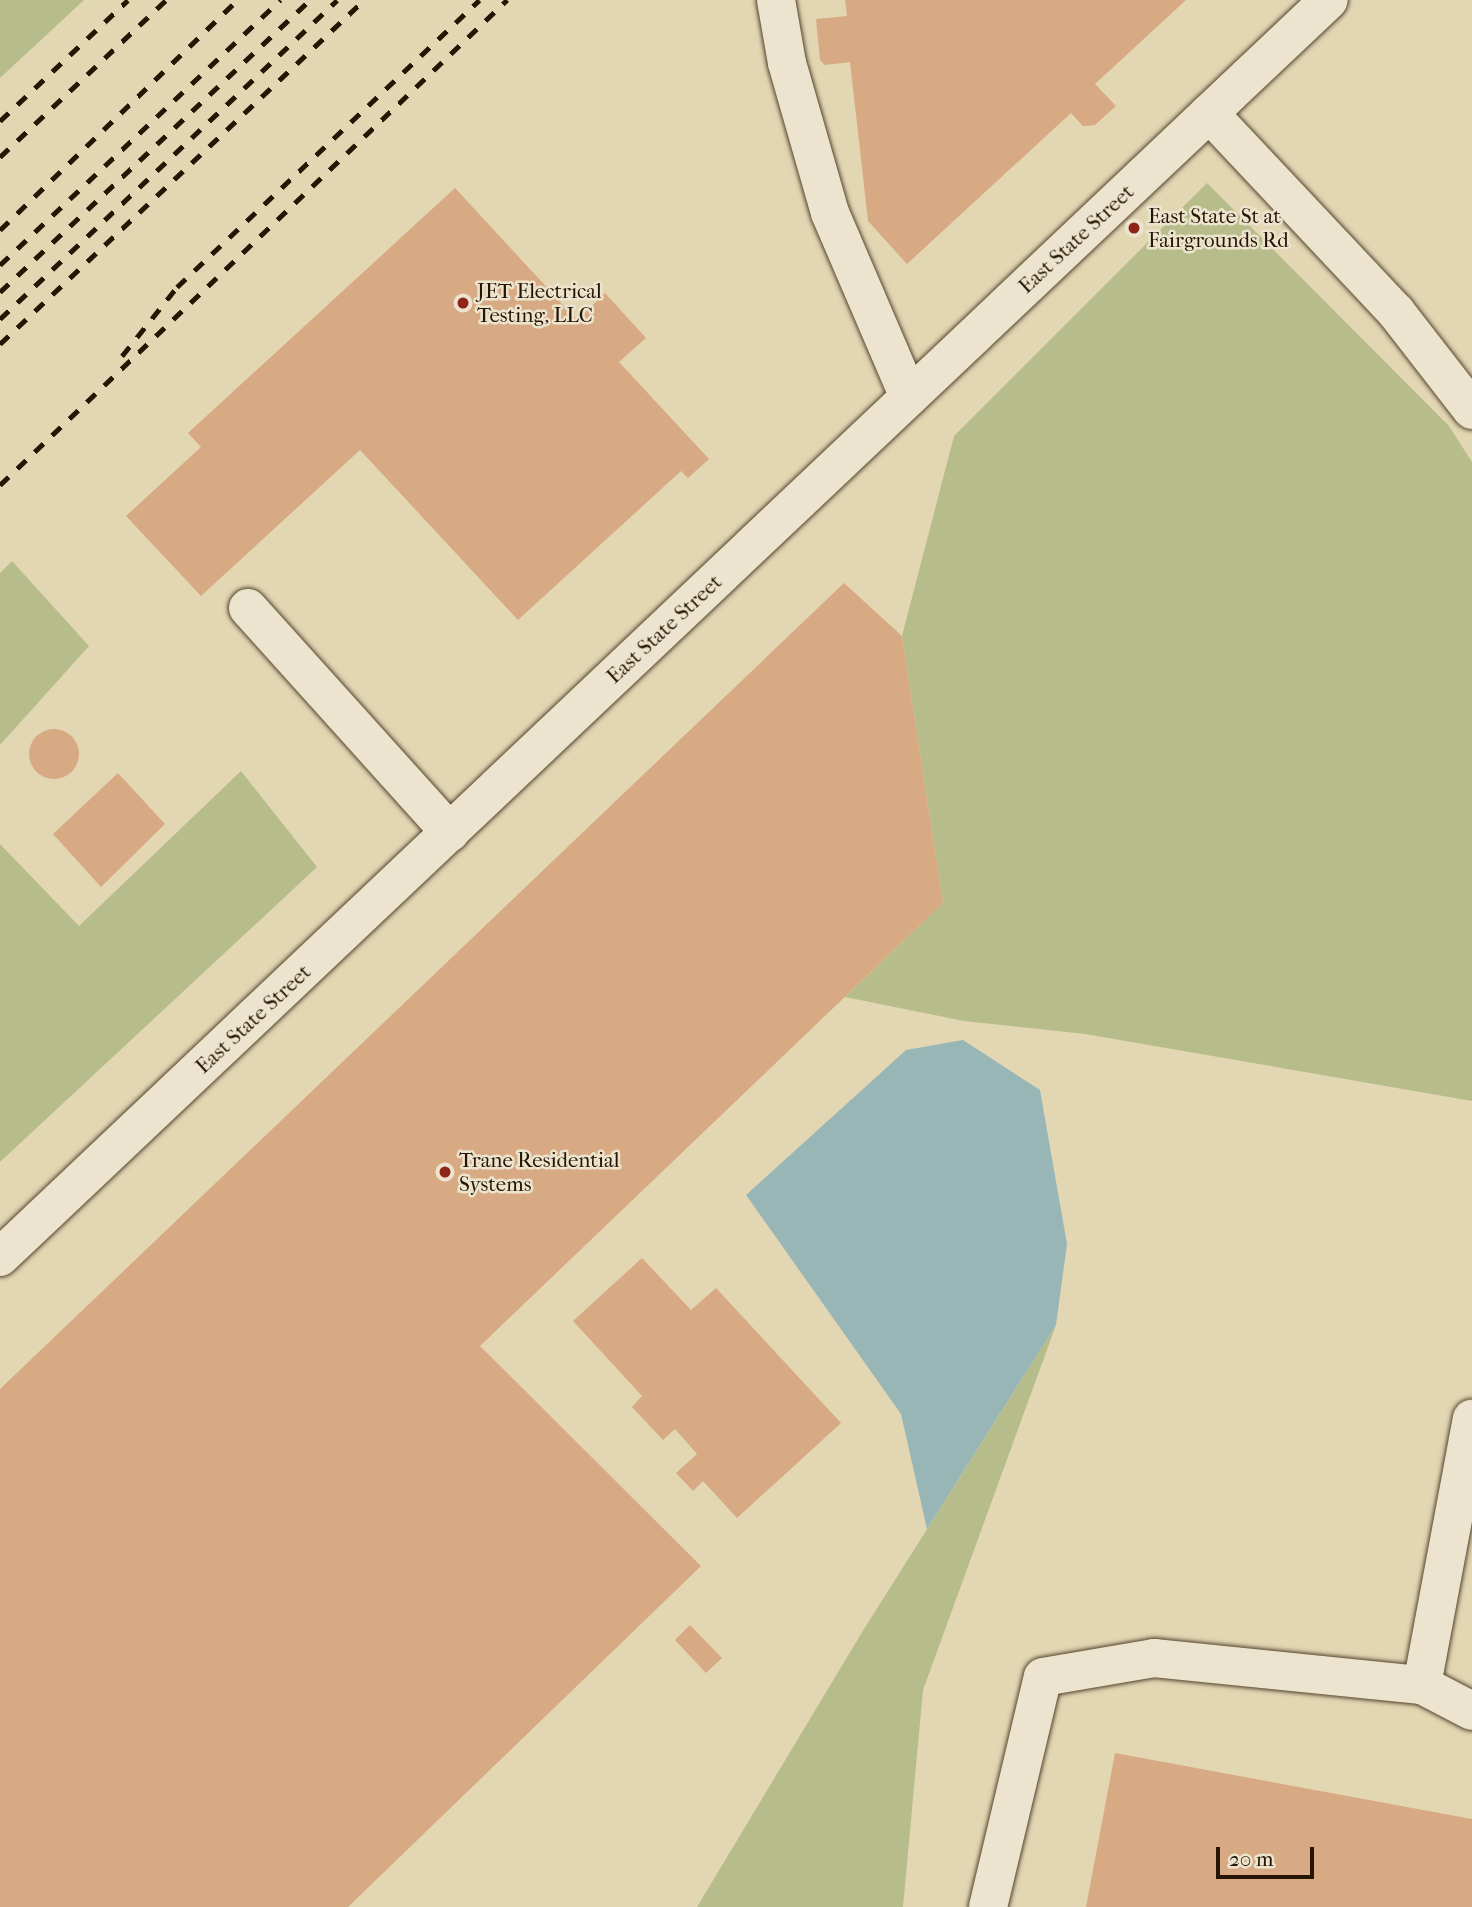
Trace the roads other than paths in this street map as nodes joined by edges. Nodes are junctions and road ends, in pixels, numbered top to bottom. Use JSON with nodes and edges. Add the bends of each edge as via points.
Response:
{"nodes":[{"id":1,"x":776,"y":0,"type":"edge"},
{"id":2,"x":1329,"y":0,"type":"edge"},
{"id":3,"x":1209,"y":113,"type":"junction"},
{"id":4,"x":909,"y":397,"type":"junction"},
{"id":5,"x":1472,"y":410,"type":"edge"},
{"id":6,"x":248,"y":608,"type":"dead end"},
{"id":7,"x":450,"y":832,"type":"junction"},
{"id":8,"x":0,"y":1258,"type":"edge"},
{"id":9,"x":1472,"y":1419,"type":"edge"},
{"id":10,"x":1422,"y":1685,"type":"junction"},
{"id":11,"x":1472,"y":1711,"type":"edge"},
{"id":12,"x":988,"y":1907,"type":"edge"}],
"edges":[{"from":1,"to":4,"type":"street","via":[[787,63],[830,213]]},
{"from":2,"to":3,"type":"street","name":"East State Street"},
{"from":3,"to":4,"type":"street","name":"East State Street"},
{"from":3,"to":5,"type":"street","via":[[1396,312]]},
{"from":4,"to":7,"type":"street","name":"East State Street"},
{"from":6,"to":7,"type":"street"},
{"from":7,"to":8,"type":"street","name":"East State Street"},
{"from":9,"to":10,"type":"street"},
{"from":10,"to":11,"type":"street"},
{"from":10,"to":12,"type":"street","via":[[1154,1658],[1043,1677]]}]}
